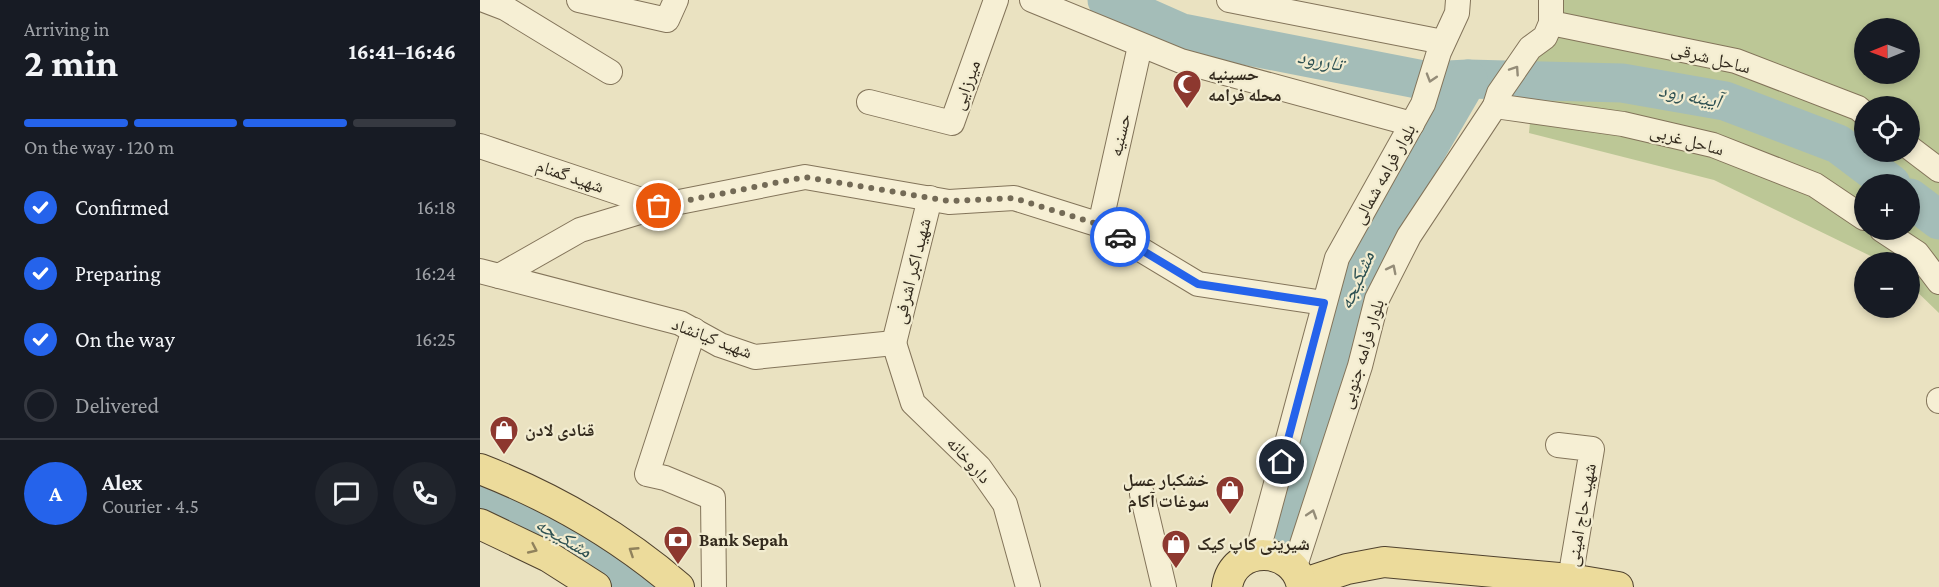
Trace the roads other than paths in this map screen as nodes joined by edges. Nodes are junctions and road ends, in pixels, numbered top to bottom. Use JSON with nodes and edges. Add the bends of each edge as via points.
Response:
{"nodes":[{"id":1,"x":484,"y":0,"type":"edge"},
{"id":2,"x":579,"y":0,"type":"edge"},
{"id":3,"x":676,"y":0,"type":"edge"},
{"id":4,"x":996,"y":0,"type":"edge"},
{"id":5,"x":1032,"y":0,"type":"edge"},
{"id":6,"x":1229,"y":0,"type":"edge"},
{"id":7,"x":1458,"y":0,"type":"edge"},
{"id":8,"x":1551,"y":12,"type":"edge"},
{"id":9,"x":1140,"y":46,"type":"junction"},
{"id":10,"x":1441,"y":47,"type":"junction"},
{"id":11,"x":610,"y":72,"type":"dead end"},
{"id":12,"x":1497,"y":100,"type":"junction"},
{"id":13,"x":869,"y":102,"type":"dead end"},
{"id":14,"x":1854,"y":106,"type":"edge"},
{"id":15,"x":1417,"y":114,"type":"junction"},
{"id":16,"x":480,"y":146,"type":"edge"},
{"id":17,"x":1920,"y":156,"type":"edge"},
{"id":18,"x":1939,"y":171,"type":"edge"},
{"id":19,"x":930,"y":198,"type":"junction"},
{"id":20,"x":659,"y":206,"type":"junction"},
{"id":21,"x":1854,"y":211,"type":"edge"},
{"id":22,"x":1100,"y":225,"type":"junction"},
{"id":23,"x":1897,"y":240,"type":"edge"},
{"id":24,"x":490,"y":273,"type":"edge"},
{"id":25,"x":1939,"y":282,"type":"edge"},
{"id":26,"x":1324,"y":303,"type":"junction"},
{"id":27,"x":694,"y":330,"type":"junction"},
{"id":28,"x":894,"y":343,"type":"junction"},
{"id":29,"x":1558,"y":445,"type":"dead end"},
{"id":30,"x":480,"y":469,"type":"edge"},
{"id":31,"x":1142,"y":494,"type":"dead end"},
{"id":32,"x":480,"y":524,"type":"edge"},
{"id":33,"x":1257,"y":554,"type":"junction"},
{"id":34,"x":1570,"y":579,"type":"junction"},
{"id":35,"x":1301,"y":582,"type":"edge"},
{"id":36,"x":1224,"y":586,"type":"edge"},
{"id":37,"x":596,"y":587,"type":"edge"},
{"id":38,"x":679,"y":587,"type":"edge"},
{"id":39,"x":714,"y":587,"type":"edge"},
{"id":40,"x":1028,"y":587,"type":"edge"},
{"id":41,"x":1164,"y":587,"type":"edge"},
{"id":42,"x":1618,"y":587,"type":"edge"}],
"edges":[{"from":1,"to":11,"type":"street","via":[[505,8]]},
{"from":2,"to":3,"type":"street","via":[[667,20]]},
{"from":4,"to":13,"type":"street","name":"میرزایی","via":[[952,123]]},
{"from":5,"to":9,"type":"street"},
{"from":6,"to":10,"type":"street"},
{"from":7,"to":10,"type":"street","name":"بلوار فرامه شمالی","via":[[1457,13]]},
{"from":12,"to":8,"type":"street","name":"بلوار فرامه جنوبی","one_way":true,"via":[[1530,48],[1545,37]]},
{"from":8,"to":14,"type":"street","name":"ساحل شرقی","via":[[1737,61]]},
{"from":9,"to":15,"type":"street","via":[[1181,61]]},
{"from":9,"to":22,"type":"street","name":"حسنیه"},
{"from":10,"to":15,"type":"street","name":"بلوار فرامه شمالی","one_way":true},
{"from":12,"to":21,"type":"street","name":"ساحل غربی","via":[[1713,145],[1815,185]]},
{"from":35,"to":12,"type":"street","name":"بلوار فرامه جنوبی","one_way":true,"via":[[1377,299],[1409,236]]},
{"from":15,"to":26,"type":"street","name":"بلوار فرامه شمالی","via":[[1338,258]]},
{"from":16,"to":20,"type":"street","name":"شهید گمنام"},
{"from":17,"to":18,"type":"street"},
{"from":19,"to":20,"type":"street","via":[[805,177]]},
{"from":19,"to":22,"type":"street","via":[[1014,198]]},
{"from":19,"to":28,"type":"street","name":"شهید اکبر اشرفی"},
{"from":20,"to":24,"type":"street","via":[[580,230]]},
{"from":22,"to":26,"type":"street","via":[[1198,284]]},
{"from":23,"to":25,"type":"street","via":[[1917,254]]},
{"from":24,"to":27,"type":"street","name":"شهید کیانشاد"},
{"from":26,"to":33,"type":"street","name":"بلوار فرامه شمالی"},
{"from":27,"to":28,"type":"street","name":"شهید کیانشاد","via":[[720,345],[755,357]]},
{"from":27,"to":39,"type":"street","via":[[647,474],[713,498]]},
{"from":28,"to":40,"type":"street","name":"داروخانه","via":[[913,403],[979,467],[1005,504]]},
{"from":29,"to":34,"type":"street","name":"شهید حاج امینی","via":[[1592,449]]},
{"from":38,"to":30,"type":"main road","one_way":true,"via":[[650,562],[574,512]]},
{"from":31,"to":41,"type":"street"},
{"from":32,"to":37,"type":"main road","one_way":true,"via":[[549,557]]},
{"from":33,"to":35,"type":"main road","via":[[1278,556]]},
{"from":33,"to":36,"type":"main road","via":[[1238,564]]},
{"from":34,"to":35,"type":"main road","via":[[1384,562]]},
{"from":34,"to":42,"type":"main road"}]}
